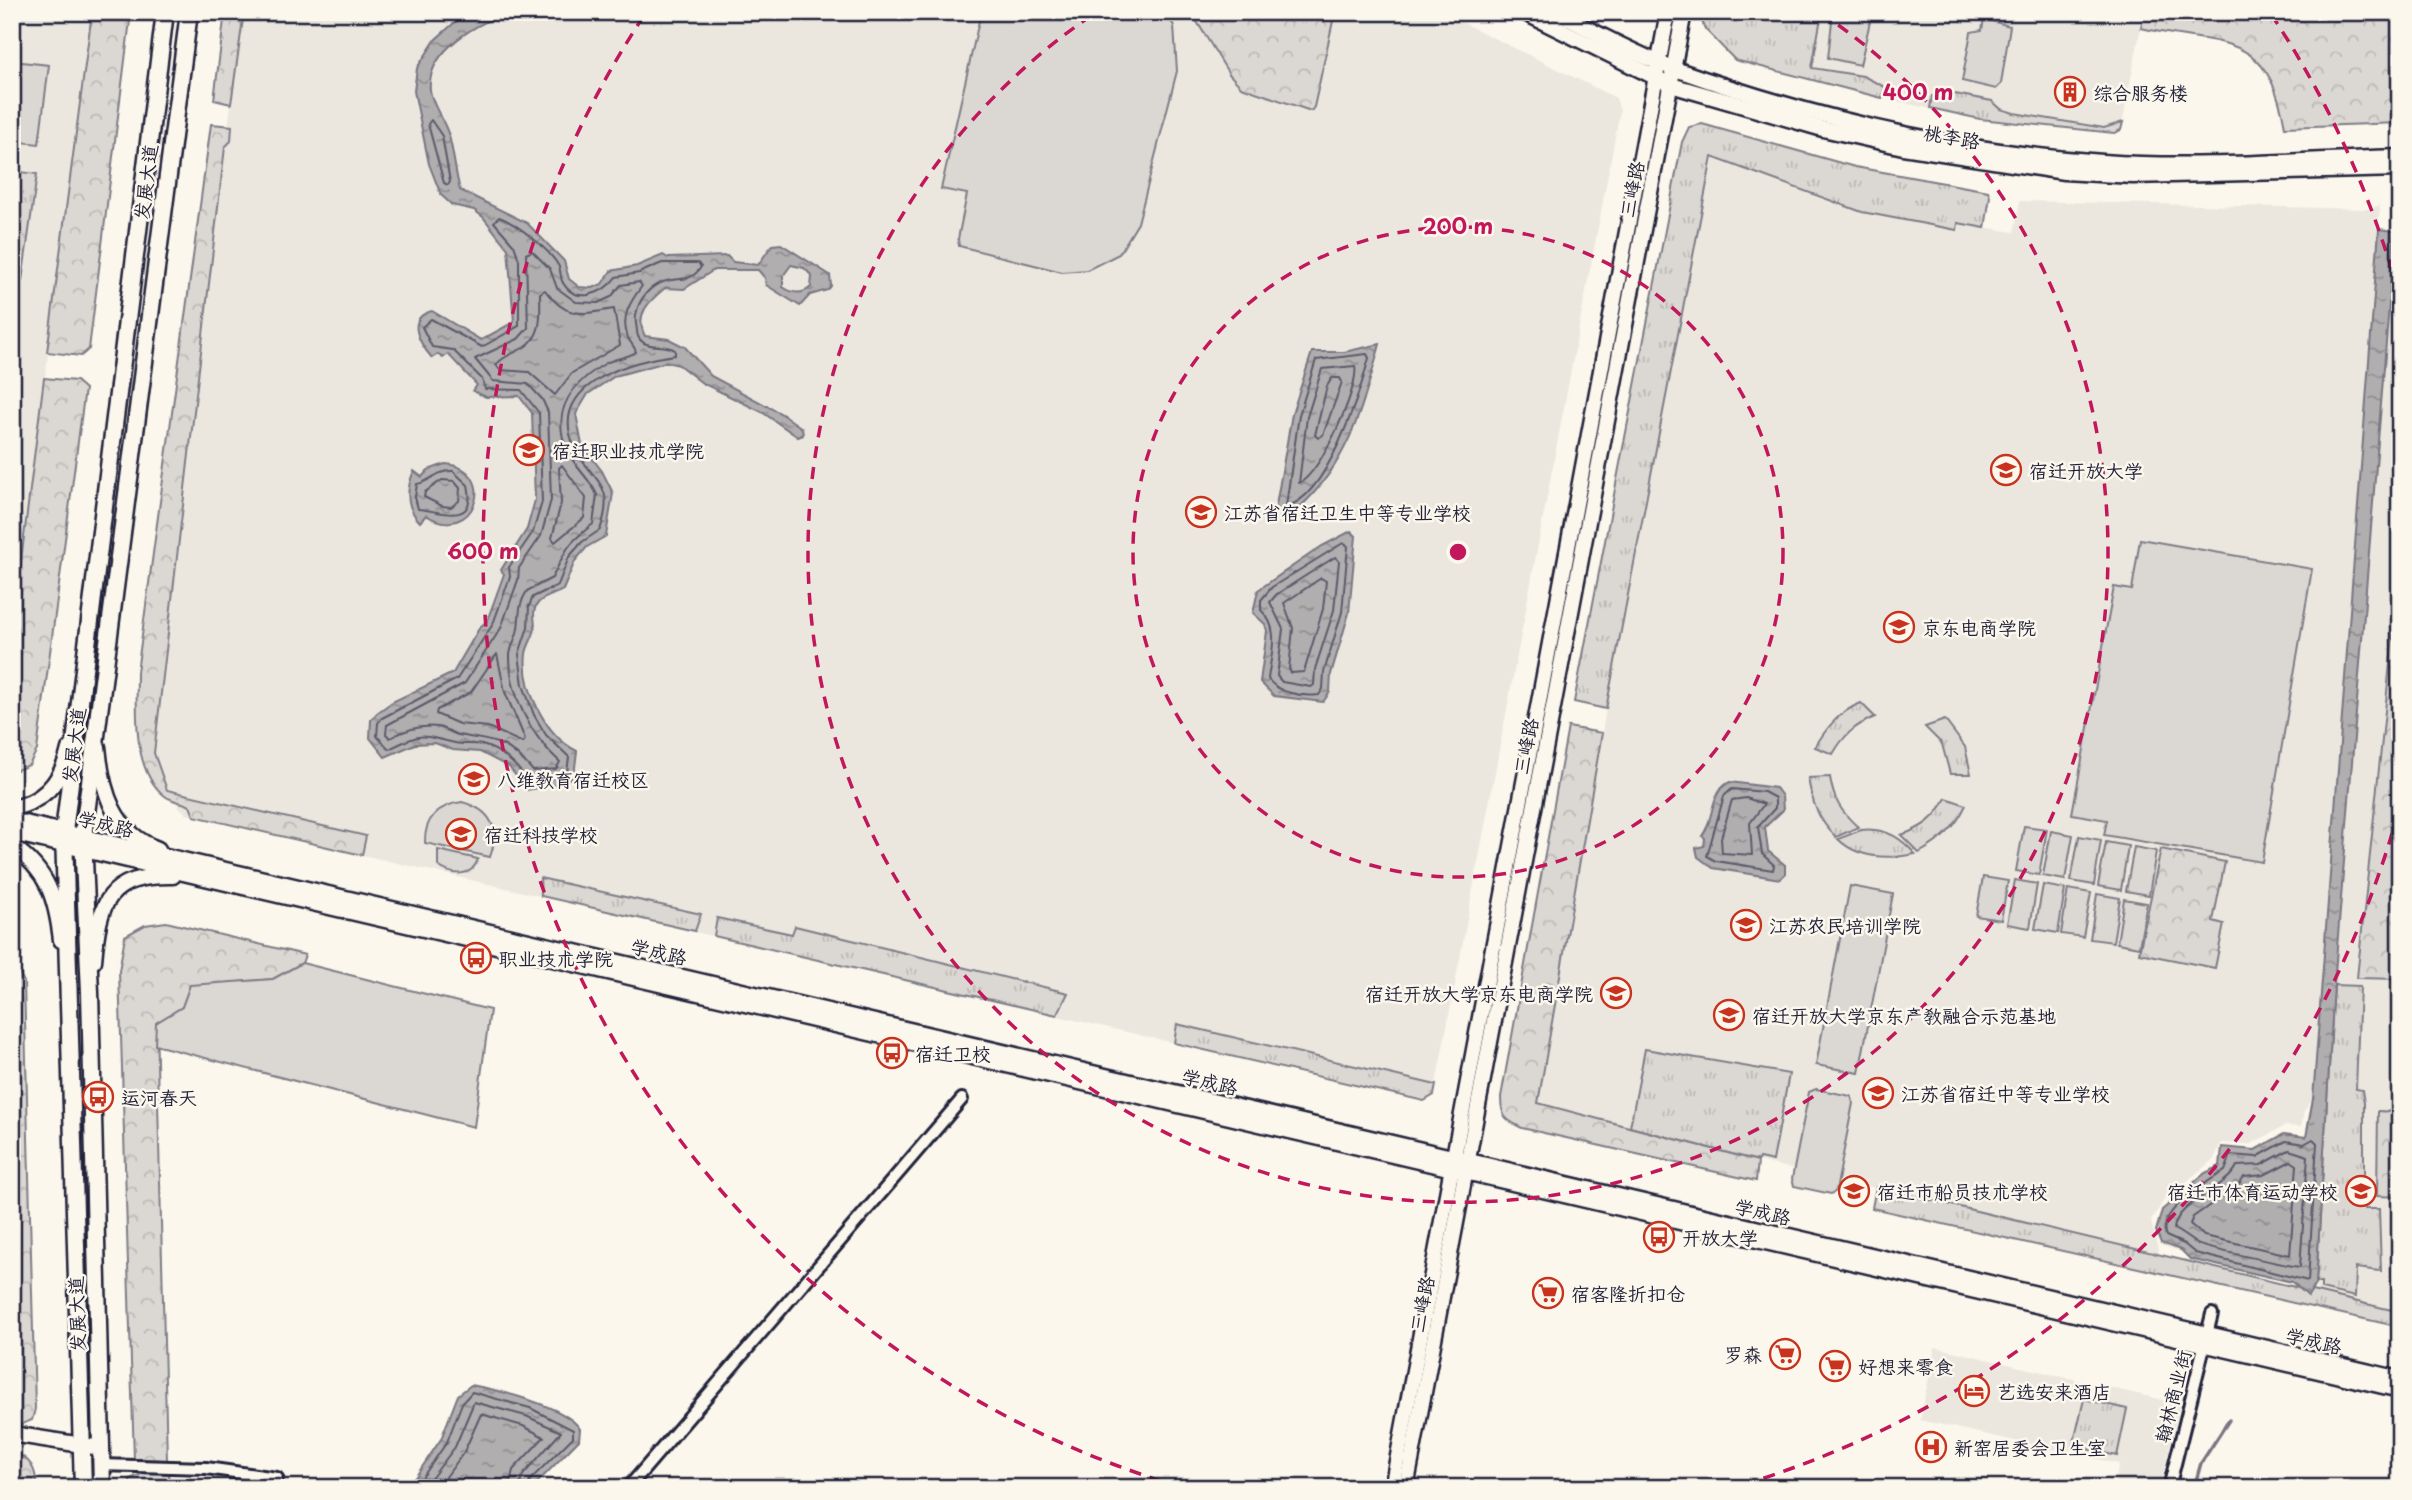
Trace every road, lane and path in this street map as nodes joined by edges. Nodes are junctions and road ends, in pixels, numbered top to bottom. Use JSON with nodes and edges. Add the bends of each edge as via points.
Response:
{"nodes":[{"id":1,"x":165,"y":12,"type":"edge"},
{"id":2,"x":189,"y":12,"type":"edge"},
{"id":3,"x":1523,"y":12,"type":"edge"},
{"id":4,"x":1555,"y":12,"type":"edge"},
{"id":5,"x":1668,"y":12,"type":"edge"},
{"id":6,"x":1684,"y":12,"type":"edge"},
{"id":7,"x":1659,"y":62,"type":"junction"},
{"id":8,"x":1674,"y":68,"type":"junction"},
{"id":9,"x":1656,"y":78,"type":"junction"},
{"id":10,"x":1671,"y":86,"type":"junction"},
{"id":11,"x":2400,"y":156,"type":"edge"},
{"id":12,"x":2400,"y":169,"type":"edge"},
{"id":13,"x":78,"y":717,"type":"junction"},
{"id":14,"x":96,"y":723,"type":"junction"},
{"id":15,"x":12,"y":808,"type":"edge"},
{"id":16,"x":12,"y":820,"type":"edge"},
{"id":17,"x":12,"y":833,"type":"edge"},
{"id":18,"x":64,"y":839,"type":"junction"},
{"id":19,"x":83,"y":843,"type":"junction"},
{"id":20,"x":12,"y":846,"type":"edge"},
{"id":21,"x":202,"y":871,"type":"junction"},
{"id":22,"x":68,"y":1004,"type":"junction"},
{"id":23,"x":90,"y":1004,"type":"junction"},
{"id":24,"x":962,"y":1099,"type":"dead end"},
{"id":25,"x":1460,"y":1164,"type":"junction"},
{"id":26,"x":2212,"y":1314,"type":"dead end"},
{"id":27,"x":2205,"y":1339,"type":"junction"},
{"id":28,"x":2400,"y":1379,"type":"edge"},
{"id":29,"x":2400,"y":1390,"type":"edge"},
{"id":30,"x":12,"y":1434,"type":"edge"},
{"id":31,"x":82,"y":1446,"type":"junction"},
{"id":32,"x":101,"y":1448,"type":"junction"},
{"id":33,"x":101,"y":1465,"type":"junction"},
{"id":34,"x":276,"y":1478,"type":"dead end"},
{"id":35,"x":83,"y":1488,"type":"edge"},
{"id":36,"x":102,"y":1488,"type":"edge"},
{"id":37,"x":628,"y":1488,"type":"edge"},
{"id":38,"x":1392,"y":1488,"type":"edge"},
{"id":39,"x":1406,"y":1488,"type":"edge"},
{"id":40,"x":2169,"y":1488,"type":"edge"}],
"edges":[{"from":1,"to":13,"type":"main road","name":"发展大道"},
{"from":2,"to":14,"type":"main road","name":"发展大道"},
{"from":3,"to":9,"type":"main road","name":"桃李路"},
{"from":4,"to":7,"type":"main road","name":"桃李路"},
{"from":5,"to":7,"type":"main road","name":"三峰路"},
{"from":6,"to":8,"type":"main road","name":"三峰路"},
{"from":7,"to":8,"type":"main road","name":"桃李路"},
{"from":7,"to":9,"type":"main road","name":"三峰路"},
{"from":8,"to":10,"type":"main road","name":"三峰路"},
{"from":8,"to":11,"type":"main road","name":"桃李路","via":[[1914,138],[2034,156],[2145,164]]},
{"from":9,"to":10,"type":"main road","name":"桃李路"},
{"from":9,"to":25,"type":"main road","name":"三峰路"},
{"from":10,"to":12,"type":"main road","name":"桃李路","via":[[1903,148],[2064,172],[2186,175]]},
{"from":10,"to":25,"type":"main road","name":"三峰路"},
{"from":13,"to":15,"type":"main road","via":[[58,779],[41,799]]},
{"from":13,"to":18,"type":"main road","name":"发展大道"},
{"from":14,"to":19,"type":"main road","name":"发展大道"},
{"from":14,"to":21,"type":"main road","via":[[105,793],[127,830]]},
{"from":16,"to":18,"type":"main road","name":"学成路"},
{"from":17,"to":18,"type":"main road","name":"学成路"},
{"from":18,"to":19,"type":"main road","name":"学成路"},
{"from":18,"to":22,"type":"main road","name":"发展大道"},
{"from":19,"to":21,"type":"main road","name":"学成路"},
{"from":19,"to":23,"type":"main road","name":"发展大道"},
{"from":20,"to":22,"type":"main road","via":[[34,866],[56,902]]},
{"from":21,"to":23,"type":"main road","via":[[142,876],[113,891],[96,938]]},
{"from":21,"to":25,"type":"main road","name":"学成路"},
{"from":22,"to":31,"type":"main road","name":"发展大道"},
{"from":23,"to":32,"type":"main road","name":"发展大道"},
{"from":24,"to":37,"type":"street"},
{"from":25,"to":27,"type":"main road","name":"学成路"},
{"from":25,"to":38,"type":"main road","name":"三峰路"},
{"from":25,"to":39,"type":"main road","name":"三峰路"},
{"from":26,"to":27,"type":"street","name":"翰林商业街"},
{"from":27,"to":28,"type":"main road","name":"学成路"},
{"from":27,"to":29,"type":"main road","name":"学成路"},
{"from":27,"to":40,"type":"street","name":"翰林商业街"},
{"from":30,"to":31,"type":"main road"},
{"from":31,"to":32,"type":"main road"},
{"from":31,"to":35,"type":"main road","name":"发展大道"},
{"from":32,"to":33,"type":"main road","name":"发展大道"},
{"from":33,"to":34,"type":"street","via":[[206,1468]]},
{"from":33,"to":36,"type":"main road","name":"发展大道"}]}
